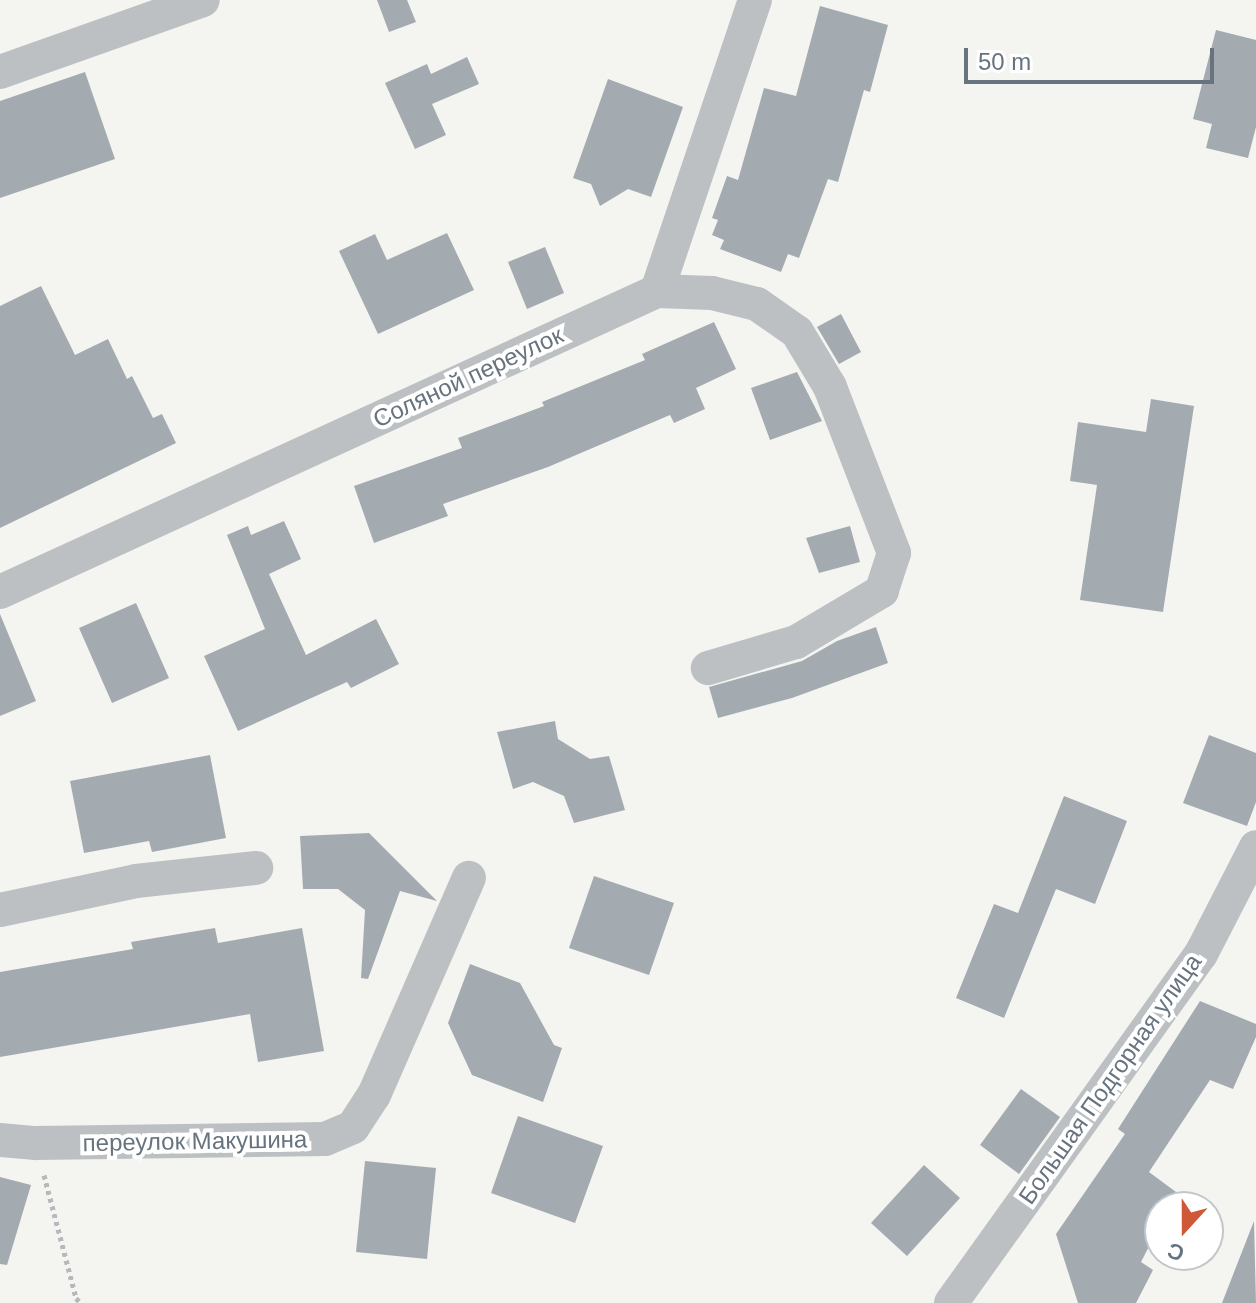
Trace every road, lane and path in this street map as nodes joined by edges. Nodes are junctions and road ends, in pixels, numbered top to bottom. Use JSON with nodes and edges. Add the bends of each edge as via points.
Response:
{"nodes":[{"id":1,"x":203,"y":0,"type":"edge"},
{"id":2,"x":755,"y":0,"type":"edge"},
{"id":3,"x":0,"y":72,"type":"edge"},
{"id":4,"x":657,"y":291,"type":"junction"},
{"id":5,"x":0,"y":592,"type":"edge"},
{"id":6,"x":708,"y":668,"type":"dead end"},
{"id":7,"x":1256,"y":847,"type":"edge"},
{"id":8,"x":256,"y":868,"type":"dead end"},
{"id":9,"x":469,"y":878,"type":"dead end"},
{"id":10,"x":0,"y":910,"type":"edge"},
{"id":11,"x":0,"y":1140,"type":"edge"},
{"id":12,"x":36,"y":1143,"type":"junction"},
{"id":13,"x":81,"y":1303,"type":"edge"},
{"id":14,"x":951,"y":1303,"type":"edge"}],
"edges":[{"from":1,"to":3,"type":"street"},
{"from":2,"to":4,"type":"street"},
{"from":4,"to":5,"type":"street","name":"Соляной переулок"},
{"from":4,"to":6,"type":"street","via":[[712,293],[757,304],[797,332],[830,387],[894,553],[882,591],[796,642]]},
{"from":7,"to":14,"type":"street","name":"Большая Подгорная улица","via":[[1201,954]]},
{"from":8,"to":10,"type":"street","via":[[136,881]]},
{"from":9,"to":12,"type":"street","name":"переулок Макушина","via":[[374,1095],[353,1127],[325,1139]]},
{"from":11,"to":12,"type":"street","name":"переулок Макушина"},
{"from":12,"to":13,"type":"path"}]}
